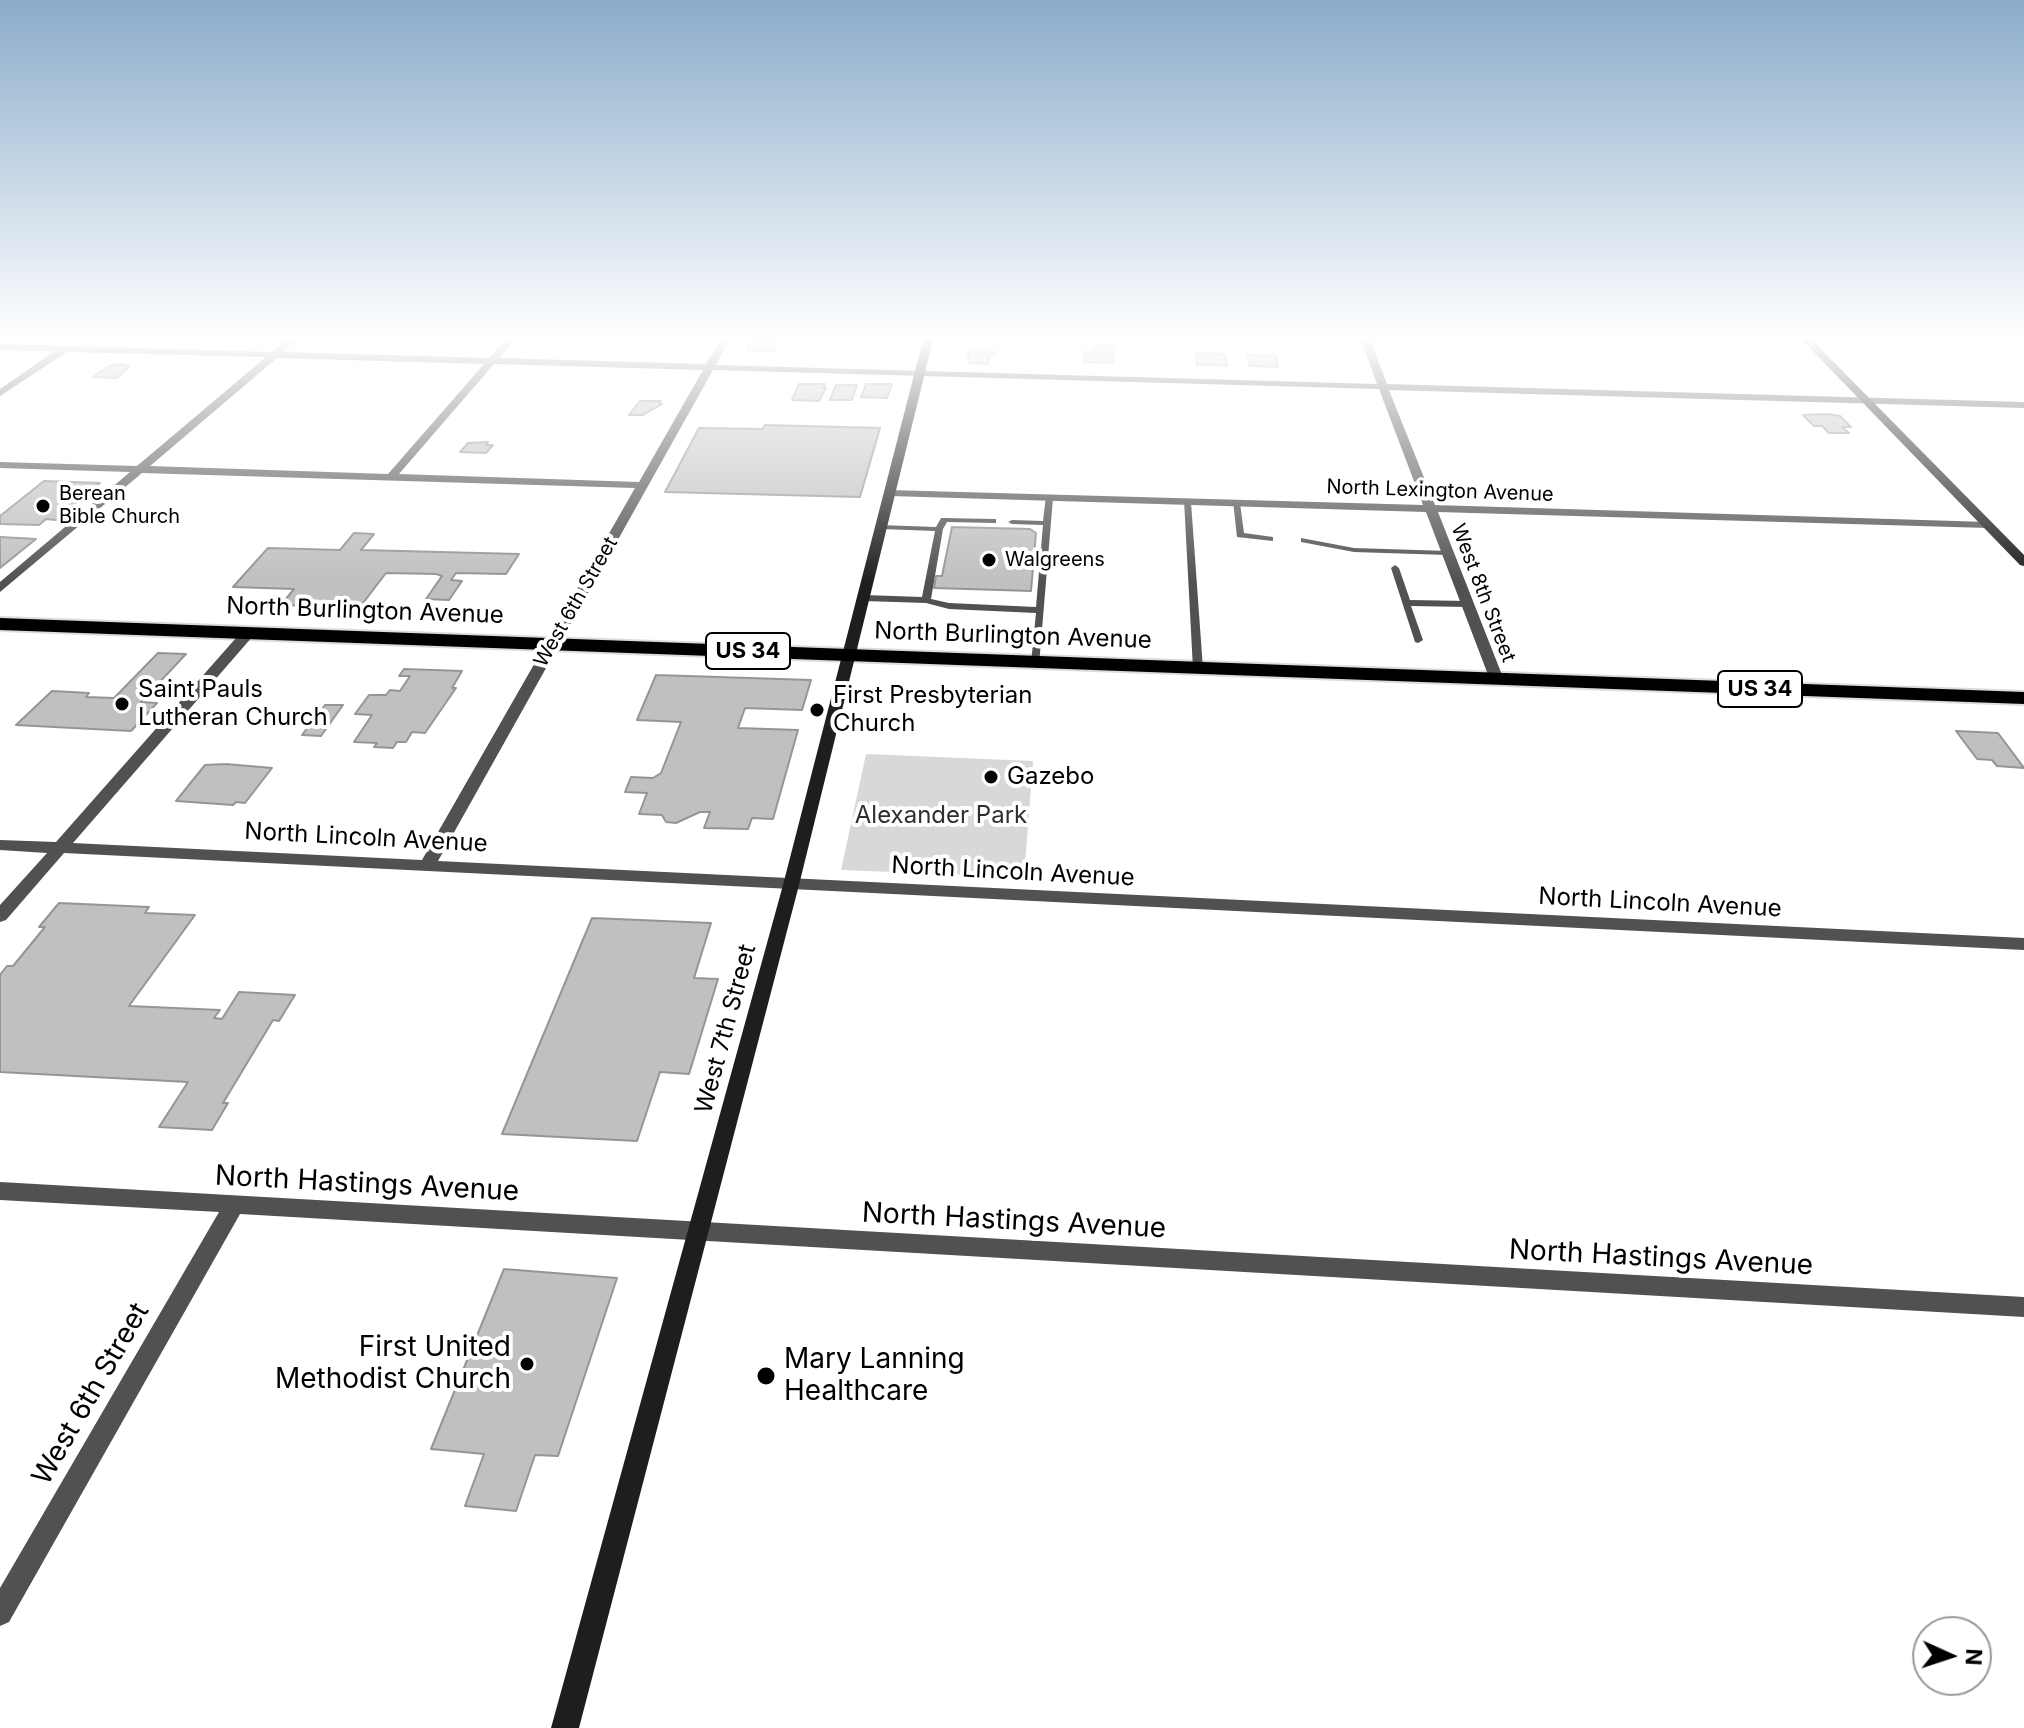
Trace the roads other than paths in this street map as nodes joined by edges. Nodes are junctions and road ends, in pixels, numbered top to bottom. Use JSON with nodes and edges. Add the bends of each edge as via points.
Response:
{"nodes":[{"id":1,"x":197,"y":421,"type":"edge"},
{"id":2,"x":440,"y":421,"type":"edge"},
{"id":3,"x":679,"y":421,"type":"edge"},
{"id":4,"x":908,"y":421,"type":"edge"},
{"id":5,"x":1396,"y":421,"type":"edge"},
{"id":6,"x":1886,"y":421,"type":"edge"},
{"id":7,"x":0,"y":465,"type":"edge"},
{"id":8,"x":139,"y":470,"type":"junction"},
{"id":9,"x":389,"y":479,"type":"junction"},
{"id":10,"x":642,"y":485,"type":"junction"},
{"id":11,"x":890,"y":493,"type":"junction"},
{"id":12,"x":1049,"y":498,"type":"junction"},
{"id":13,"x":1187,"y":502,"type":"junction"},
{"id":14,"x":1236,"y":503,"type":"junction"},
{"id":15,"x":1432,"y":509,"type":"junction"},
{"id":16,"x":993,"y":521,"type":"dead end"},
{"id":17,"x":1012,"y":522,"type":"dead end"},
{"id":18,"x":1047,"y":523,"type":"junction"},
{"id":19,"x":1988,"y":525,"type":"junction"},
{"id":20,"x":882,"y":527,"type":"junction"},
{"id":21,"x":939,"y":529,"type":"junction"},
{"id":22,"x":1270,"y":539,"type":"dead end"},
{"id":23,"x":1304,"y":540,"type":"dead end"},
{"id":24,"x":1448,"y":553,"type":"junction"},
{"id":25,"x":2024,"y":562,"type":"edge"},
{"id":26,"x":1395,"y":568,"type":"dead end"},
{"id":27,"x":0,"y":588,"type":"edge"},
{"id":28,"x":864,"y":598,"type":"junction"},
{"id":29,"x":926,"y":600,"type":"junction"},
{"id":30,"x":1406,"y":603,"type":"junction"},
{"id":31,"x":1468,"y":604,"type":"junction"},
{"id":32,"x":1038,"y":610,"type":"dead end"},
{"id":33,"x":0,"y":624,"type":"edge"},
{"id":34,"x":248,"y":633,"type":"junction"},
{"id":35,"x":1418,"y":640,"type":"dead end"},
{"id":36,"x":552,"y":644,"type":"junction"},
{"id":37,"x":850,"y":655,"type":"junction"},
{"id":38,"x":1036,"y":663,"type":"junction"},
{"id":39,"x":1198,"y":669,"type":"junction"},
{"id":40,"x":1497,"y":680,"type":"junction"},
{"id":41,"x":2024,"y":698,"type":"edge"},
{"id":42,"x":0,"y":845,"type":"edge"},
{"id":43,"x":60,"y":848,"type":"junction"},
{"id":44,"x":428,"y":864,"type":"junction"},
{"id":45,"x":791,"y":885,"type":"junction"},
{"id":46,"x":0,"y":916,"type":"edge"},
{"id":47,"x":2024,"y":944,"type":"edge"},
{"id":48,"x":0,"y":1191,"type":"edge"},
{"id":49,"x":234,"y":1205,"type":"junction"},
{"id":50,"x":696,"y":1230,"type":"junction"},
{"id":51,"x":2024,"y":1307,"type":"edge"},
{"id":52,"x":0,"y":1613,"type":"edge"},
{"id":53,"x":565,"y":1728,"type":"edge"}],
"edges":[{"from":1,"to":8,"type":"street"},
{"from":2,"to":9,"type":"street"},
{"from":3,"to":10,"type":"street","name":"West 6th Street"},
{"from":4,"to":11,"type":"main road","name":"West 7th Street"},
{"from":5,"to":15,"type":"street","name":"West 8th Street"},
{"from":6,"to":19,"type":"main road"},
{"from":7,"to":8,"type":"street"},
{"from":8,"to":9,"type":"street"},
{"from":8,"to":27,"type":"street"},
{"from":9,"to":10,"type":"street"},
{"from":10,"to":36,"type":"street","name":"West 6th Street"},
{"from":11,"to":12,"type":"street","name":"North Lexington Avenue"},
{"from":11,"to":20,"type":"main road","name":"West 7th Street"},
{"from":12,"to":13,"type":"street","name":"North Lexington Avenue"},
{"from":12,"to":18,"type":"lane"},
{"from":13,"to":14,"type":"street","name":"North Lexington Avenue"},
{"from":13,"to":39,"type":"lane"},
{"from":14,"to":15,"type":"street","name":"North Lexington Avenue"},
{"from":14,"to":22,"type":"lane","via":[[1240,535]]},
{"from":15,"to":19,"type":"street","name":"North Lexington Avenue"},
{"from":15,"to":24,"type":"street","name":"West 8th Street"},
{"from":16,"to":21,"type":"lane","via":[[944,520]]},
{"from":17,"to":18,"type":"lane"},
{"from":18,"to":38,"type":"lane"},
{"from":19,"to":25,"type":"main road"},
{"from":20,"to":21,"type":"lane"},
{"from":20,"to":28,"type":"main road","name":"West 7th Street"},
{"from":21,"to":29,"type":"lane"},
{"from":23,"to":24,"type":"lane","via":[[1354,550]]},
{"from":24,"to":31,"type":"street","name":"West 8th Street"},
{"from":26,"to":30,"type":"lane"},
{"from":28,"to":29,"type":"lane"},
{"from":28,"to":37,"type":"main road","name":"West 7th Street"},
{"from":29,"to":32,"type":"lane"},
{"from":30,"to":31,"type":"lane"},
{"from":30,"to":35,"type":"lane"},
{"from":31,"to":40,"type":"street","name":"West 8th Street"},
{"from":33,"to":34,"type":"highway","name":"North Burlington Avenue","number":"US 34"},
{"from":34,"to":36,"type":"highway","name":"North Burlington Avenue","number":"US 34"},
{"from":34,"to":43,"type":"street"},
{"from":36,"to":37,"type":"highway","name":"North Burlington Avenue","number":"US 34"},
{"from":36,"to":44,"type":"street","name":"West 6th Street"},
{"from":37,"to":38,"type":"highway","name":"North Burlington Avenue","number":"US 34"},
{"from":37,"to":45,"type":"main road","name":"West 7th Street"},
{"from":38,"to":39,"type":"highway","name":"North Burlington Avenue","number":"US 34"},
{"from":39,"to":40,"type":"highway","name":"North Burlington Avenue","number":"US 34"},
{"from":40,"to":41,"type":"highway","name":"North Burlington Avenue","number":"US 34"},
{"from":42,"to":43,"type":"street","name":"North Lincoln Avenue"},
{"from":43,"to":44,"type":"street","name":"North Lincoln Avenue"},
{"from":43,"to":46,"type":"street"},
{"from":44,"to":45,"type":"street","name":"North Lincoln Avenue"},
{"from":45,"to":47,"type":"street","name":"North Lincoln Avenue"},
{"from":45,"to":50,"type":"main road","name":"West 7th Street"},
{"from":48,"to":49,"type":"street","name":"North Hastings Avenue"},
{"from":49,"to":50,"type":"street","name":"North Hastings Avenue"},
{"from":49,"to":52,"type":"street","name":"West 6th Street"},
{"from":50,"to":51,"type":"street","name":"North Hastings Avenue"},
{"from":50,"to":53,"type":"main road","name":"West 7th Street"}]}
